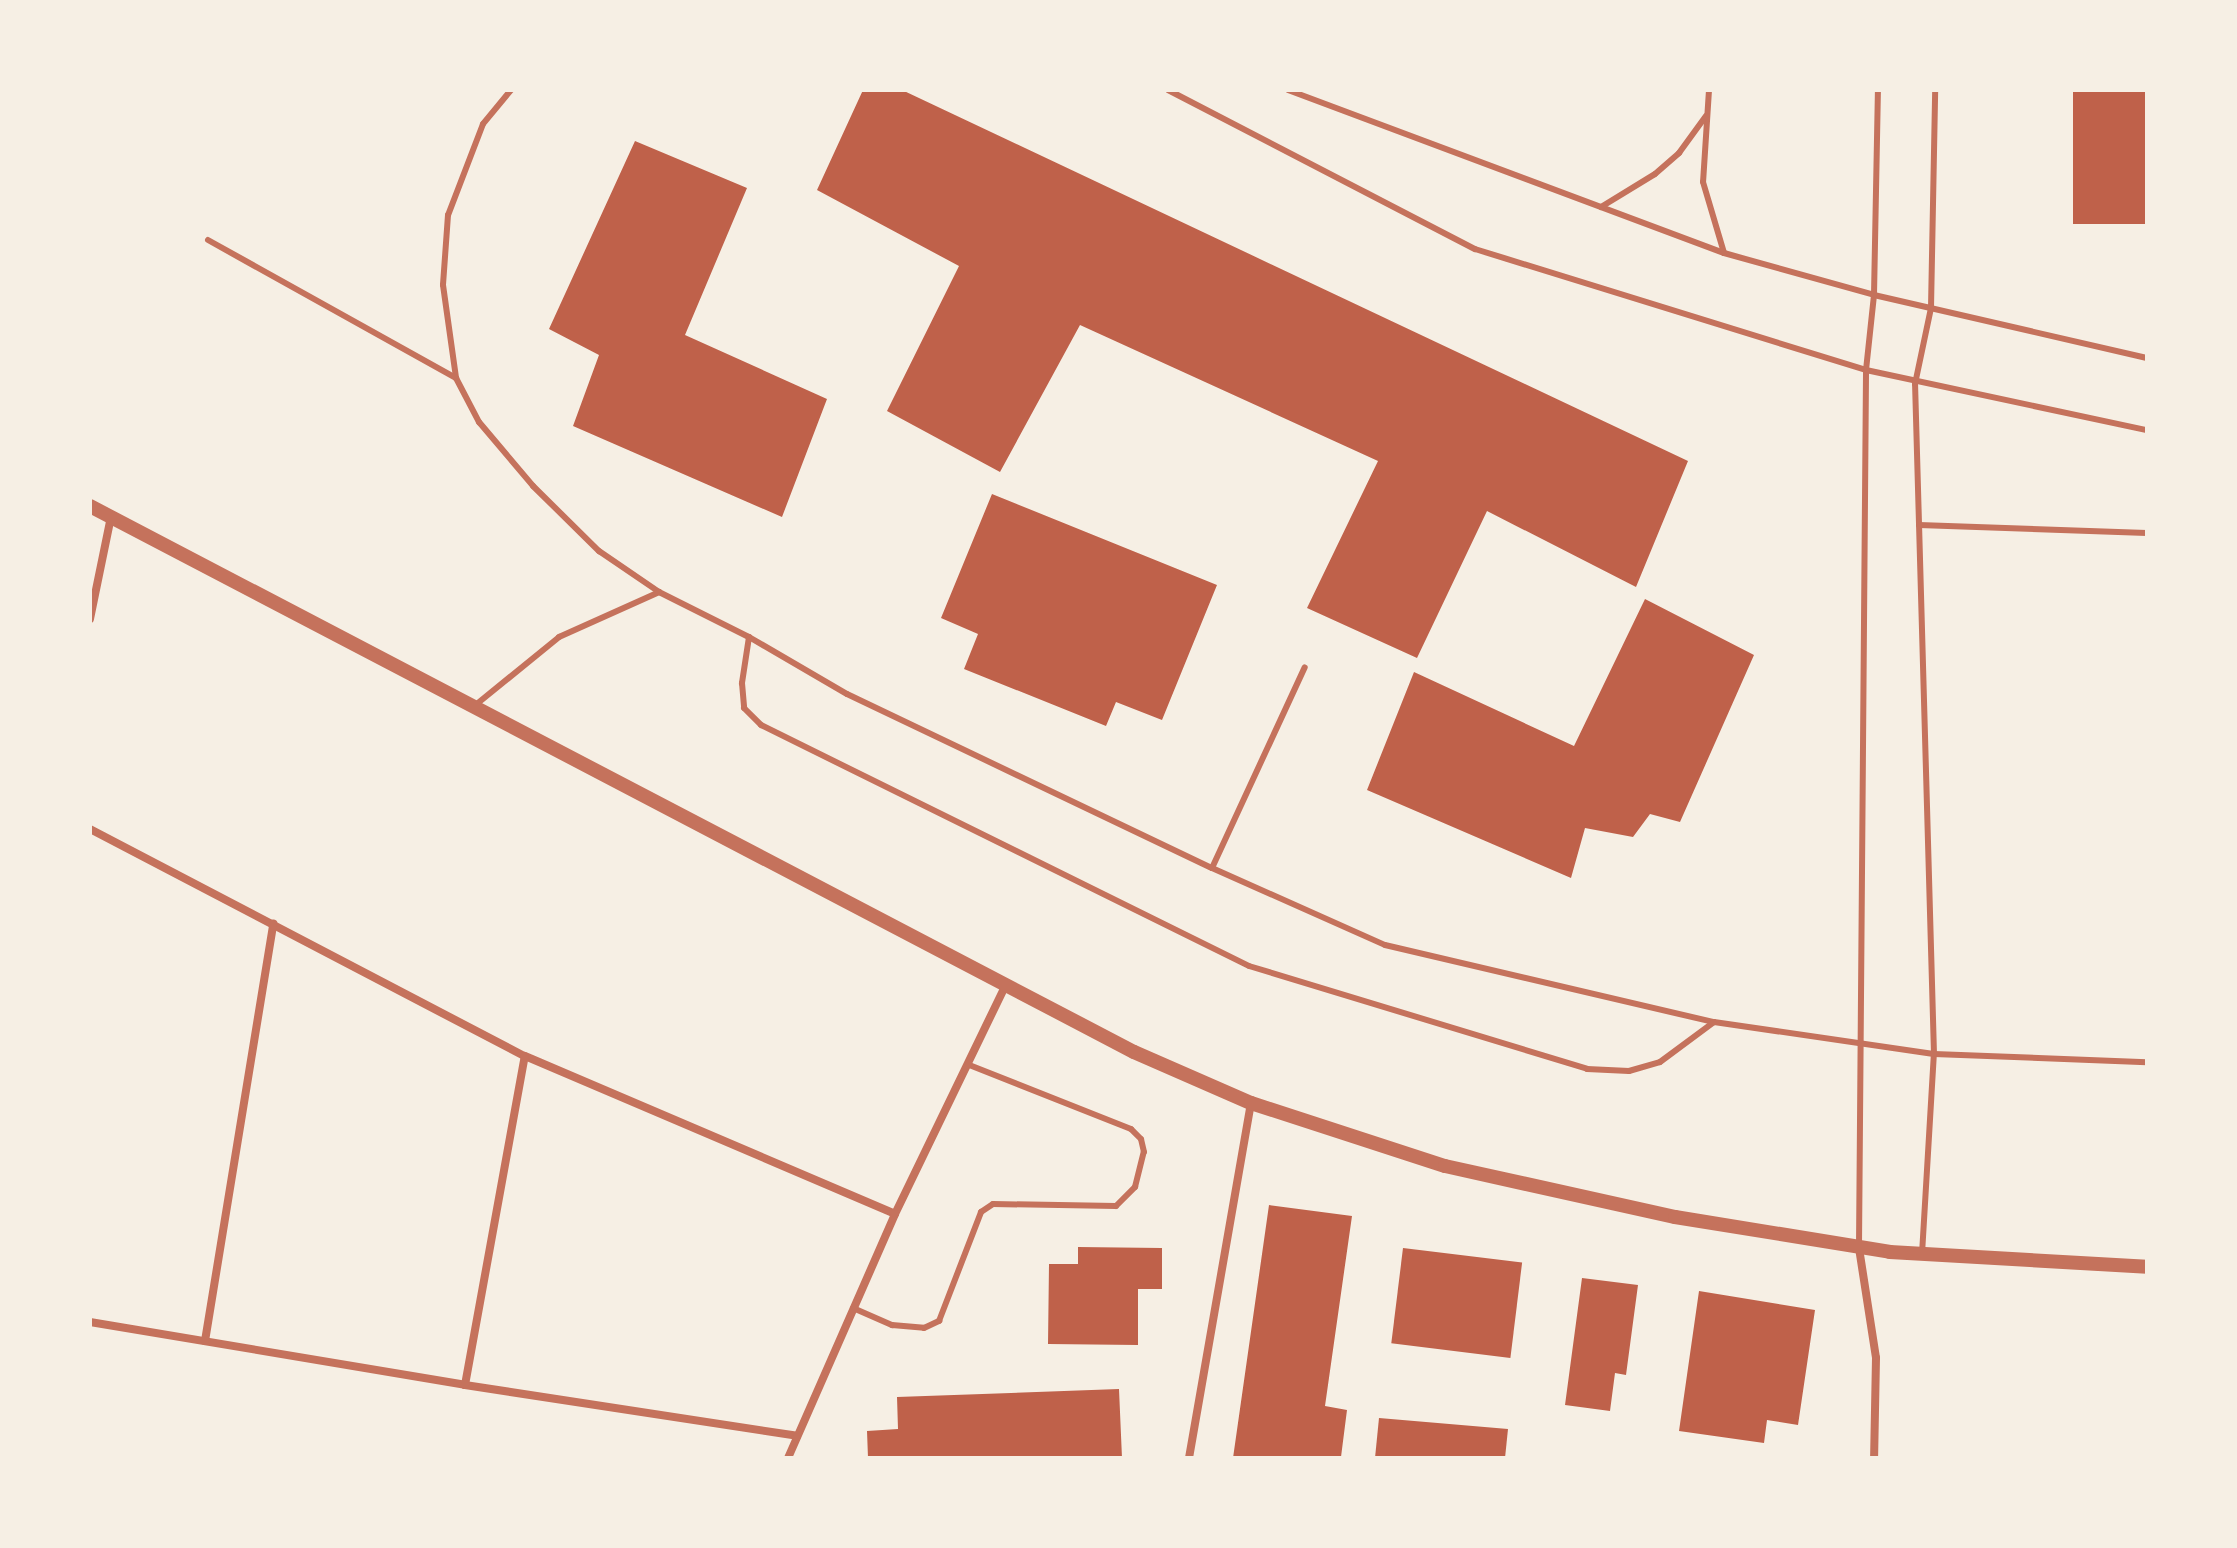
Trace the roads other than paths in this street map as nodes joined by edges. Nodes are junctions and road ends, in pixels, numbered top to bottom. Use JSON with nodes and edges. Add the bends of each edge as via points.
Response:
{"nodes":[{"id":1,"x":511,"y":90,"type":"edge"},
{"id":2,"x":1168,"y":90,"type":"edge"},
{"id":3,"x":1288,"y":90,"type":"edge"},
{"id":4,"x":1709,"y":90,"type":"edge"},
{"id":5,"x":1878,"y":90,"type":"edge"},
{"id":6,"x":1935,"y":90,"type":"edge"},
{"id":7,"x":1706,"y":116,"type":"junction"},
{"id":8,"x":1601,"y":207,"type":"junction"},
{"id":9,"x":208,"y":240,"type":"dead end"},
{"id":10,"x":1724,"y":253,"type":"junction"},
{"id":11,"x":1874,"y":295,"type":"junction"},
{"id":12,"x":1931,"y":308,"type":"junction"},
{"id":13,"x":2147,"y":358,"type":"edge"},
{"id":14,"x":1866,"y":370,"type":"junction"},
{"id":15,"x":456,"y":378,"type":"junction"},
{"id":16,"x":1915,"y":384,"type":"junction"},
{"id":17,"x":2147,"y":430,"type":"edge"},
{"id":18,"x":90,"y":506,"type":"edge"},
{"id":19,"x":111,"y":517,"type":"junction"},
{"id":20,"x":1919,"y":525,"type":"junction"},
{"id":21,"x":2147,"y":533,"type":"edge"},
{"id":22,"x":659,"y":592,"type":"junction"},
{"id":23,"x":90,"y":619,"type":"edge"},
{"id":24,"x":749,"y":637,"type":"junction"},
{"id":25,"x":1305,"y":667,"type":"dead end"},
{"id":26,"x":473,"y":707,"type":"junction"},
{"id":27,"x":90,"y":829,"type":"edge"},
{"id":28,"x":1212,"y":868,"type":"junction"},
{"id":29,"x":273,"y":924,"type":"junction"},
{"id":30,"x":1006,"y":983,"type":"junction"},
{"id":31,"x":1714,"y":1022,"type":"junction"},
{"id":32,"x":1863,"y":1044,"type":"junction"},
{"id":33,"x":1934,"y":1054,"type":"junction"},
{"id":34,"x":525,"y":1056,"type":"junction"},
{"id":35,"x":2146,"y":1063,"type":"edge"},
{"id":36,"x":967,"y":1064,"type":"junction"},
{"id":37,"x":1251,"y":1103,"type":"junction"},
{"id":38,"x":895,"y":1214,"type":"junction"},
{"id":39,"x":1859,"y":1248,"type":"junction"},
{"id":40,"x":1922,"y":1254,"type":"junction"},
{"id":41,"x":2147,"y":1267,"type":"edge"},
{"id":42,"x":853,"y":1308,"type":"junction"},
{"id":43,"x":90,"y":1322,"type":"edge"},
{"id":44,"x":205,"y":1341,"type":"junction"},
{"id":45,"x":465,"y":1385,"type":"junction"},
{"id":46,"x":797,"y":1436,"type":"junction"},
{"id":47,"x":788,"y":1458,"type":"edge"},
{"id":48,"x":1189,"y":1458,"type":"edge"},
{"id":49,"x":1874,"y":1458,"type":"edge"}],
"edges":[{"from":1,"to":15,"type":"lane","via":[[483,124],[448,215],[443,285]]},
{"from":2,"to":14,"type":"lane","via":[[1475,249]]},
{"from":3,"to":8,"type":"lane"},
{"from":4,"to":7,"type":"lane"},
{"from":5,"to":11,"type":"lane"},
{"from":6,"to":12,"type":"lane"},
{"from":7,"to":8,"type":"lane","via":[[1679,153],[1655,174]]},
{"from":7,"to":10,"type":"lane","via":[[1703,182]]},
{"from":8,"to":10,"type":"lane"},
{"from":9,"to":15,"type":"lane"},
{"from":10,"to":11,"type":"lane"},
{"from":11,"to":12,"type":"lane"},
{"from":11,"to":14,"type":"lane"},
{"from":12,"to":13,"type":"lane"},
{"from":12,"to":16,"type":"lane"},
{"from":14,"to":16,"type":"lane"},
{"from":14,"to":32,"type":"lane"},
{"from":15,"to":22,"type":"lane","via":[[479,422],[533,486],[599,551]]},
{"from":16,"to":17,"type":"lane"},
{"from":16,"to":20,"type":"lane"},
{"from":18,"to":19,"type":"street"},
{"from":19,"to":23,"type":"street"},
{"from":19,"to":26,"type":"street"},
{"from":20,"to":21,"type":"lane"},
{"from":20,"to":33,"type":"lane"},
{"from":22,"to":24,"type":"lane"},
{"from":22,"to":26,"type":"lane","via":[[559,637]]},
{"from":24,"to":28,"type":"lane","via":[[847,694]]},
{"from":24,"to":31,"type":"lane","via":[[744,708],[761,725],[1249,966],[1587,1069],[1629,1071],[1660,1062]]},
{"from":25,"to":28,"type":"lane"},
{"from":26,"to":30,"type":"street"},
{"from":27,"to":29,"type":"street"},
{"from":28,"to":31,"type":"lane","via":[[1385,945]]},
{"from":29,"to":34,"type":"street"},
{"from":29,"to":44,"type":"street"},
{"from":30,"to":36,"type":"street"},
{"from":30,"to":37,"type":"street","via":[[1134,1052]]},
{"from":31,"to":32,"type":"lane"},
{"from":32,"to":33,"type":"lane"},
{"from":32,"to":39,"type":"lane"},
{"from":33,"to":35,"type":"lane"},
{"from":33,"to":40,"type":"lane"},
{"from":34,"to":38,"type":"street"},
{"from":34,"to":45,"type":"street"},
{"from":36,"to":38,"type":"street"},
{"from":36,"to":42,"type":"lane","via":[[1131,1129],[1144,1152],[1135,1187],[1116,1206],[993,1204],[981,1212],[939,1321],[924,1328],[892,1325]]},
{"from":37,"to":39,"type":"street","via":[[1445,1166],[1675,1217]]},
{"from":37,"to":48,"type":"street"},
{"from":38,"to":42,"type":"street"},
{"from":39,"to":40,"type":"street"},
{"from":39,"to":49,"type":"street","via":[[1876,1358]]},
{"from":40,"to":41,"type":"street"},
{"from":42,"to":46,"type":"street"},
{"from":43,"to":44,"type":"street"},
{"from":44,"to":45,"type":"street"},
{"from":45,"to":46,"type":"street"},
{"from":46,"to":47,"type":"street"}]}
